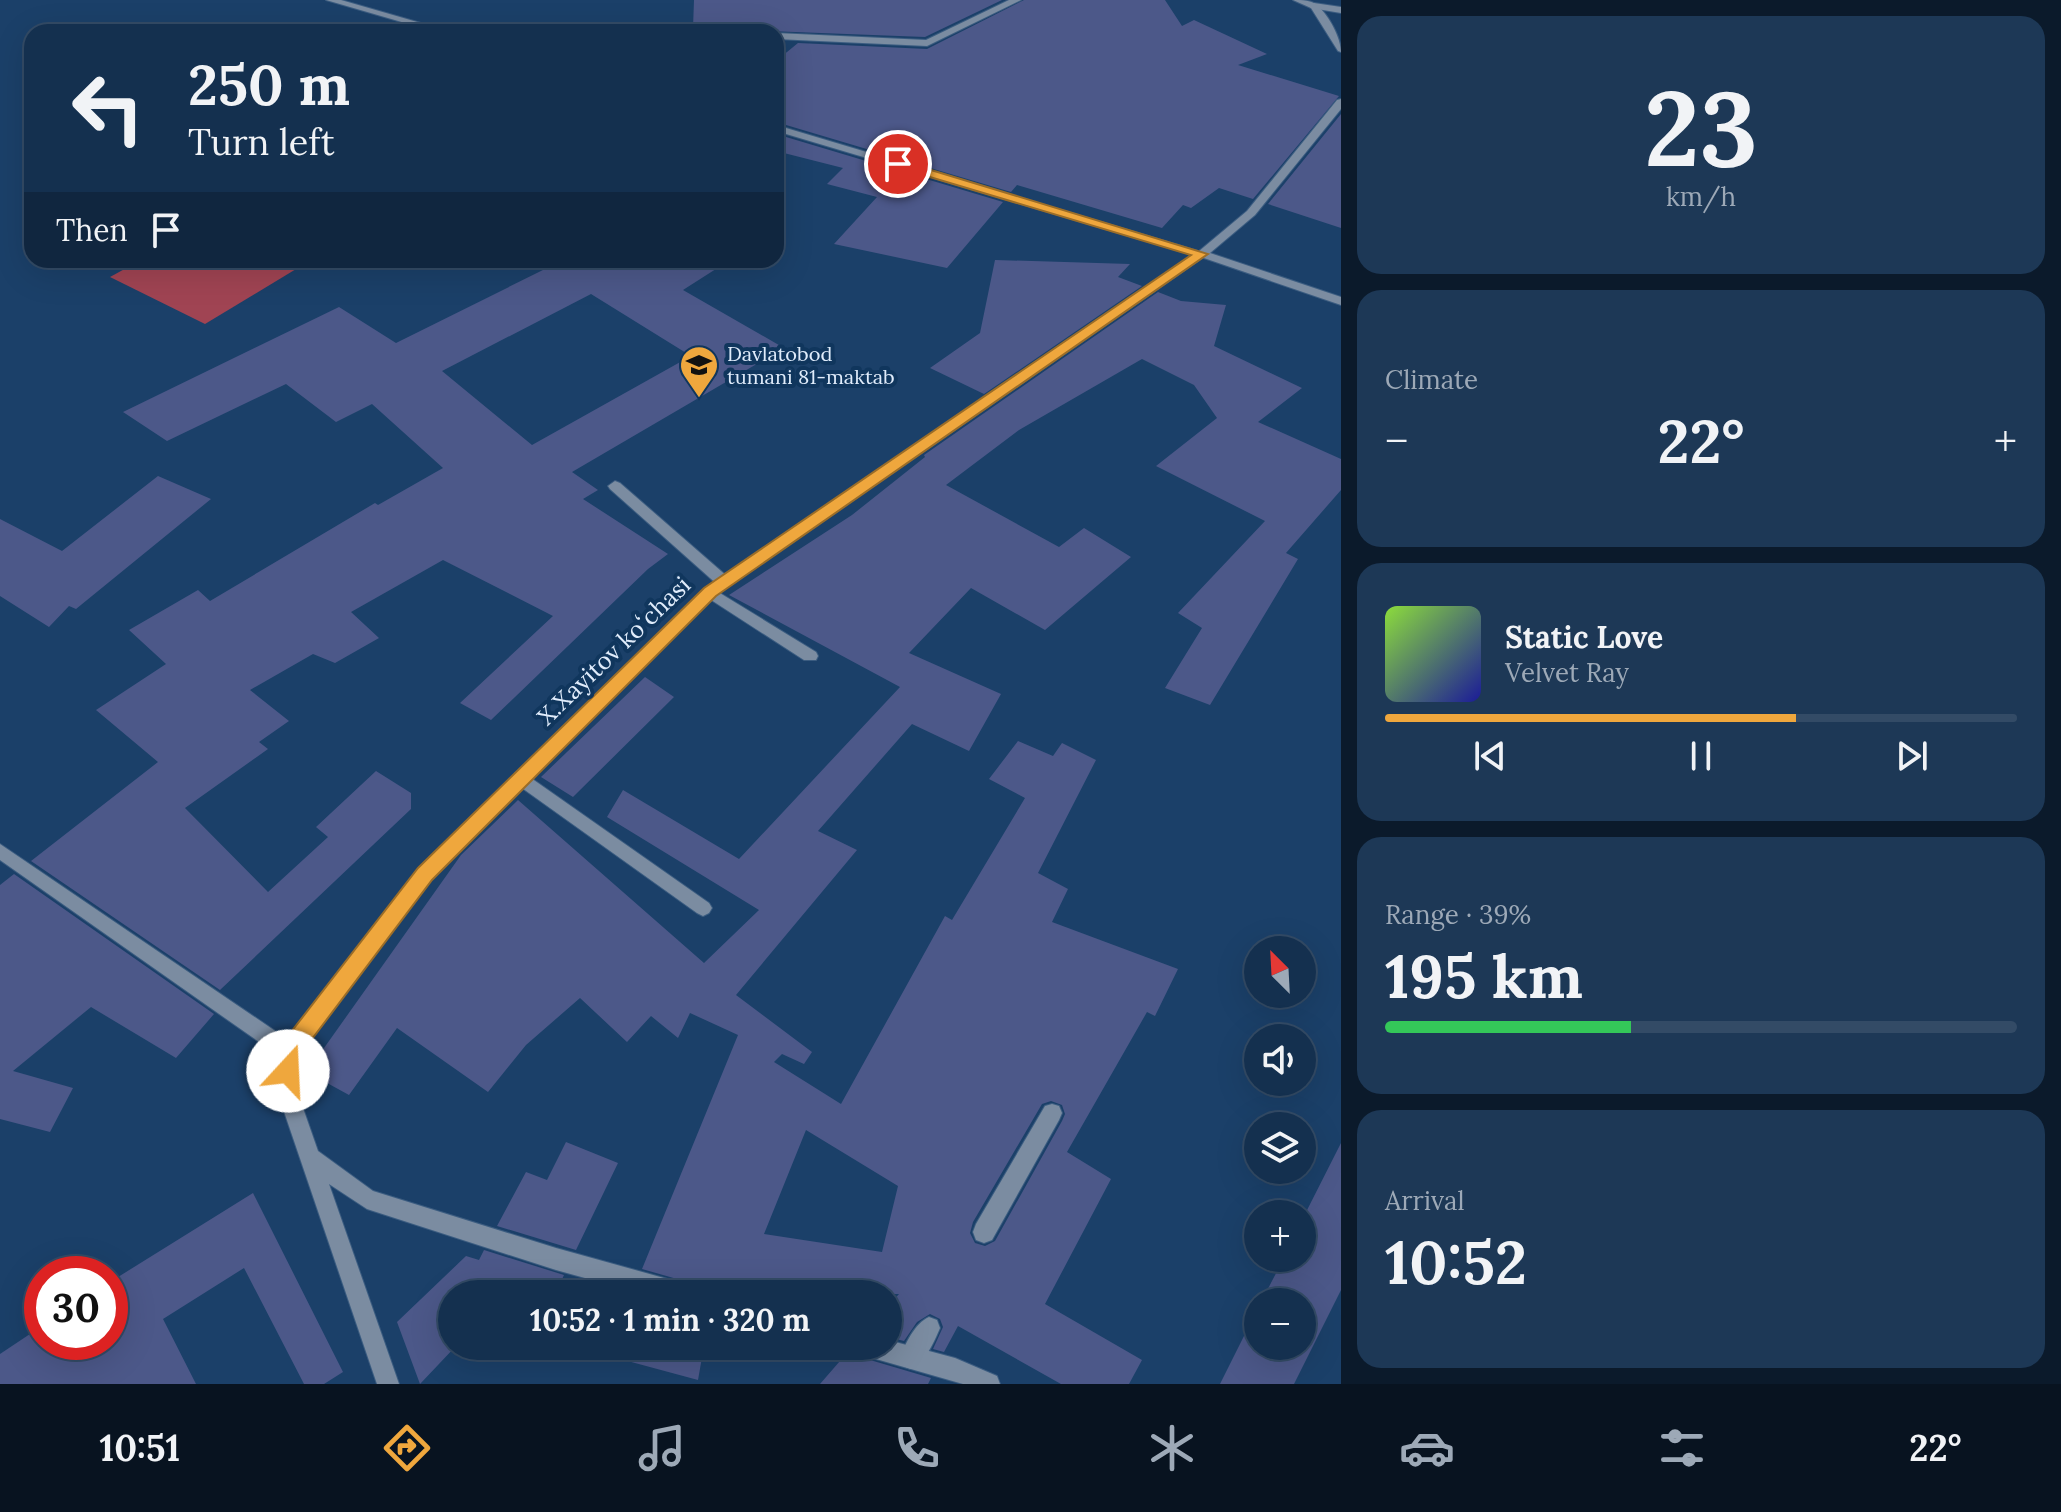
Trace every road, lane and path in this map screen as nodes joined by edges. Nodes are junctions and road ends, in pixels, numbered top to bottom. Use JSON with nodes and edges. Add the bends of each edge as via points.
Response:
{"nodes":[{"id":1,"x":331,"y":0,"type":"edge"},
{"id":2,"x":1016,"y":0,"type":"edge"},
{"id":3,"x":1298,"y":0,"type":"edge"},
{"id":4,"x":1314,"y":6,"type":"junction"},
{"id":5,"x":1341,"y":10,"type":"edge"},
{"id":6,"x":418,"y":24,"type":"edge"},
{"id":7,"x":784,"y":36,"type":"edge"},
{"id":8,"x":1341,"y":49,"type":"edge"},
{"id":9,"x":1341,"y":102,"type":"edge"},
{"id":10,"x":784,"y":130,"type":"edge"},
{"id":11,"x":1202,"y":254,"type":"junction"},
{"id":12,"x":1341,"y":301,"type":"edge"},
{"id":13,"x":615,"y":486,"type":"dead end"},
{"id":14,"x":724,"y":582,"type":"junction"},
{"id":15,"x":710,"y":592,"type":"junction"},
{"id":16,"x":810,"y":656,"type":"dead end"},
{"id":17,"x":521,"y":778,"type":"junction"},
{"id":18,"x":0,"y":851,"type":"edge"},
{"id":19,"x":703,"y":908,"type":"dead end"},
{"id":20,"x":289,"y":1052,"type":"junction"},
{"id":21,"x":1052,"y":1113,"type":"dead end"},
{"id":22,"x":313,"y":1159,"type":"junction"},
{"id":23,"x":984,"y":1232,"type":"dead end"},
{"id":24,"x":632,"y":1280,"type":"edge"},
{"id":25,"x":929,"y":1328,"type":"dead end"},
{"id":26,"x":902,"y":1355,"type":"edge"},
{"id":27,"x":911,"y":1358,"type":"junction"},
{"id":28,"x":388,"y":1384,"type":"edge"},
{"id":29,"x":989,"y":1384,"type":"edge"}],
"edges":[{"from":1,"to":6,"type":"street"},
{"from":2,"to":7,"type":"street","via":[[927,43]]},
{"from":3,"to":4,"type":"street"},
{"from":4,"to":5,"type":"street"},
{"from":4,"to":8,"type":"street"},
{"from":9,"to":11,"type":"street","name":"X.Xayitov koʻchasi","via":[[1251,213]]},
{"from":10,"to":11,"type":"street"},
{"from":11,"to":12,"type":"street"},
{"from":11,"to":14,"type":"street","name":"X.Xayitov koʻchasi"},
{"from":13,"to":14,"type":"street"},
{"from":14,"to":15,"type":"street","name":"X.Xayitov koʻchasi"},
{"from":15,"to":16,"type":"street"},
{"from":15,"to":17,"type":"street","name":"X.Xayitov koʻchasi"},
{"from":17,"to":19,"type":"street"},
{"from":17,"to":20,"type":"street","name":"X.Xayitov koʻchasi","via":[[425,874]]},
{"from":18,"to":20,"type":"street"},
{"from":20,"to":22,"type":"street","via":[[287,1091]]},
{"from":21,"to":23,"type":"street"},
{"from":22,"to":24,"type":"street","via":[[367,1199]]},
{"from":22,"to":28,"type":"street"},
{"from":25,"to":27,"type":"street"},
{"from":26,"to":27,"type":"street"},
{"from":27,"to":29,"type":"street"}]}
